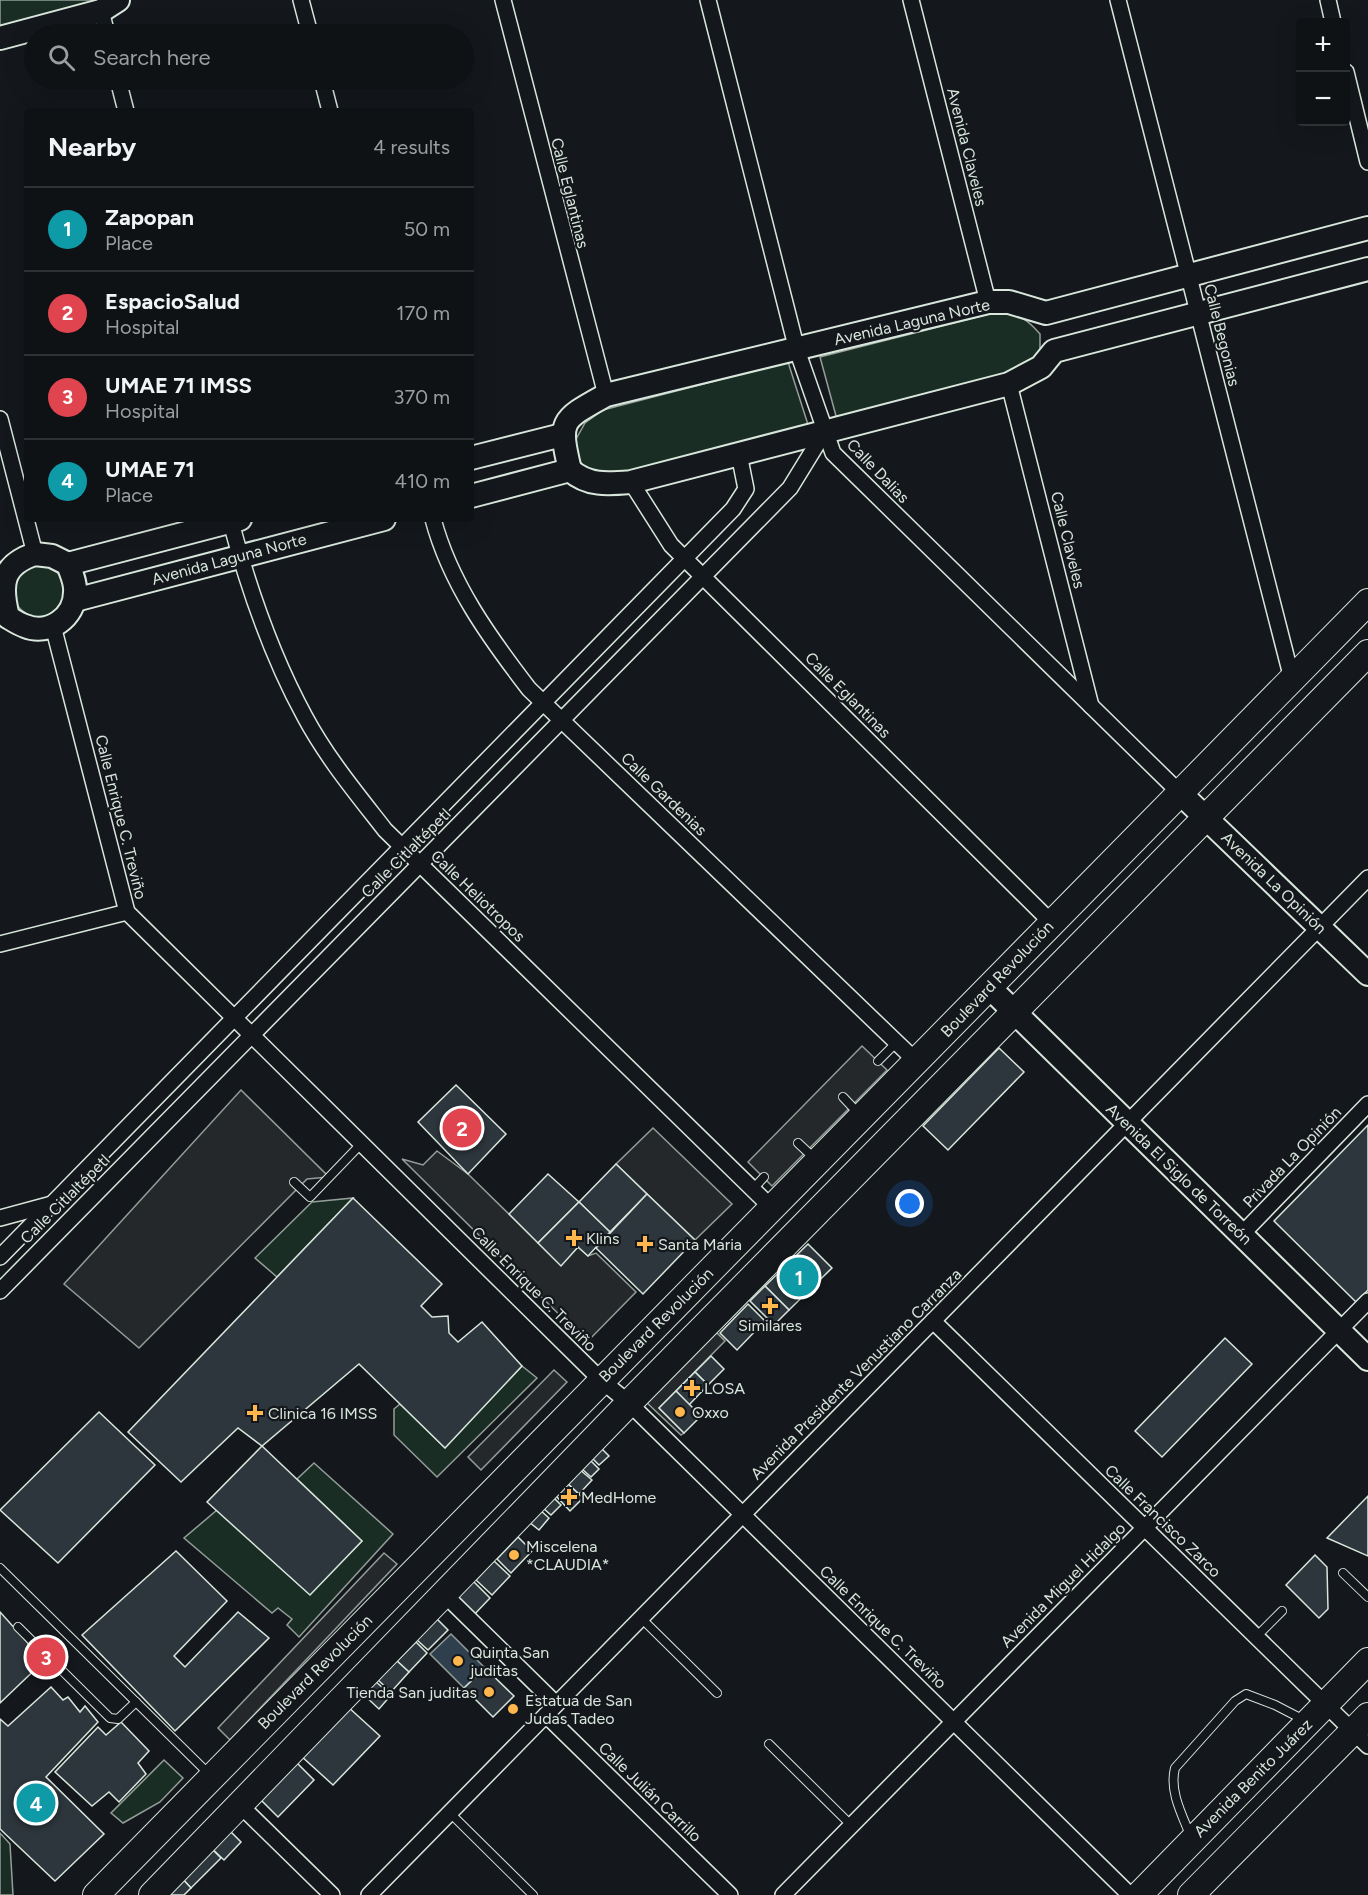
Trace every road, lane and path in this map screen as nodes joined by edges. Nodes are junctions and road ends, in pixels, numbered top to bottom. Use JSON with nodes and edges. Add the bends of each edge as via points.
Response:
{"nodes":[{"id":1,"x":301,"y":0,"type":"edge"},
{"id":2,"x":502,"y":0,"type":"edge"},
{"id":3,"x":708,"y":0,"type":"edge"},
{"id":4,"x":911,"y":0,"type":"edge"},
{"id":5,"x":1118,"y":0,"type":"edge"},
{"id":6,"x":1328,"y":0,"type":"edge"},
{"id":7,"x":110,"y":6,"type":"edge"},
{"id":8,"x":1332,"y":18,"type":"edge"},
{"id":9,"x":48,"y":24,"type":"edge"},
{"id":10,"x":108,"y":24,"type":"edge"},
{"id":11,"x":307,"y":24,"type":"edge"},
{"id":12,"x":24,"y":31,"type":"edge"},
{"id":13,"x":0,"y":38,"type":"edge"},
{"id":14,"x":1350,"y":88,"type":"edge"},
{"id":15,"x":121,"y":90,"type":"edge"},
{"id":16,"x":325,"y":90,"type":"edge"},
{"id":17,"x":125,"y":108,"type":"edge"},
{"id":18,"x":329,"y":108,"type":"edge"},
{"id":19,"x":1368,"y":162,"type":"edge"},
{"id":20,"x":1368,"y":228,"type":"edge"},
{"id":21,"x":1368,"y":269,"type":"edge"},
{"id":22,"x":1189,"y":276,"type":"junction"},
{"id":23,"x":988,"y":302,"type":"junction"},
{"id":24,"x":1046,"y":313,"type":"junction"},
{"id":25,"x":1198,"y":314,"type":"junction"},
{"id":26,"x":797,"y":350,"type":"junction"},
{"id":27,"x":1054,"y":351,"type":"junction"},
{"id":28,"x":1009,"y":384,"type":"junction"},
{"id":29,"x":606,"y":395,"type":"junction"},
{"id":30,"x":0,"y":419,"type":"edge"},
{"id":31,"x":825,"y":431,"type":"junction"},
{"id":32,"x":562,"y":435,"type":"junction"},
{"id":33,"x":739,"y":454,"type":"junction"},
{"id":34,"x":474,"y":457,"type":"edge"},
{"id":35,"x":570,"y":470,"type":"junction"},
{"id":36,"x":631,"y":482,"type":"junction"},
{"id":37,"x":474,"y":495,"type":"edge"},
{"id":38,"x":24,"y":512,"type":"edge"},
{"id":39,"x":27,"y":522,"type":"edge"},
{"id":40,"x":226,"y":522,"type":"edge"},
{"id":41,"x":234,"y":522,"type":"edge"},
{"id":42,"x":373,"y":522,"type":"edge"},
{"id":43,"x":434,"y":522,"type":"edge"},
{"id":44,"x":35,"y":554,"type":"junction"},
{"id":45,"x":240,"y":557,"type":"junction"},
{"id":46,"x":685,"y":558,"type":"junction"},
{"id":47,"x":68,"y":564,"type":"junction"},
{"id":48,"x":704,"y":576,"type":"junction"},
{"id":49,"x":1,"y":585,"type":"edge"},
{"id":50,"x":75,"y":600,"type":"junction"},
{"id":51,"x":1368,"y":602,"type":"edge"},
{"id":52,"x":4,"y":618,"type":"edge"},
{"id":53,"x":53,"y":626,"type":"junction"},
{"id":54,"x":1368,"y":653,"type":"edge"},
{"id":55,"x":1292,"y":679,"type":"junction"},
{"id":56,"x":543,"y":703,"type":"junction"},
{"id":57,"x":1091,"y":705,"type":"junction"},
{"id":58,"x":561,"y":721,"type":"junction"},
{"id":59,"x":1180,"y":793,"type":"junction"},
{"id":60,"x":1206,"y":817,"type":"junction"},
{"id":61,"x":402,"y":847,"type":"junction"},
{"id":62,"x":419,"y":865,"type":"junction"},
{"id":63,"x":1368,"y":878,"type":"edge"},
{"id":64,"x":127,"y":912,"type":"junction"},
{"id":65,"x":1052,"y":923,"type":"junction"},
{"id":66,"x":1319,"y":927,"type":"junction"},
{"id":67,"x":0,"y":944,"type":"edge"},
{"id":68,"x":1368,"y":974,"type":"edge"},
{"id":69,"x":990,"y":988,"type":"junction"},
{"id":70,"x":1014,"y":1012,"type":"junction"},
{"id":71,"x":234,"y":1018,"type":"junction"},
{"id":72,"x":251,"y":1035,"type":"junction"},
{"id":73,"x":897,"y":1042,"type":"junction"},
{"id":74,"x":878,"y":1061,"type":"dead end"},
{"id":75,"x":916,"y":1061,"type":"junction"},
{"id":76,"x":843,"y":1097,"type":"dead end"},
{"id":77,"x":1368,"y":1104,"type":"edge"},
{"id":78,"x":862,"y":1116,"type":"junction"},
{"id":79,"x":1127,"y":1123,"type":"junction"},
{"id":80,"x":798,"y":1143,"type":"dead end"},
{"id":81,"x":361,"y":1144,"type":"junction"},
{"id":82,"x":817,"y":1161,"type":"junction"},
{"id":83,"x":764,"y":1178,"type":"dead end"},
{"id":84,"x":294,"y":1182,"type":"dead end"},
{"id":85,"x":753,"y":1189,"type":"junction"},
{"id":86,"x":52,"y":1204,"type":"junction"},
{"id":87,"x":772,"y":1208,"type":"junction"},
{"id":88,"x":0,"y":1218,"type":"edge"},
{"id":89,"x":1241,"y":1235,"type":"junction"},
{"id":90,"x":0,"y":1257,"type":"edge"},
{"id":91,"x":0,"y":1291,"type":"edge"},
{"id":92,"x":1368,"y":1301,"type":"edge"},
{"id":93,"x":933,"y":1321,"type":"junction"},
{"id":94,"x":1339,"y":1331,"type":"junction"},
{"id":95,"x":1368,"y":1359,"type":"edge"},
{"id":96,"x":602,"y":1381,"type":"junction"},
{"id":97,"x":628,"y":1403,"type":"junction"},
{"id":98,"x":742,"y":1515,"type":"junction"},
{"id":99,"x":1145,"y":1528,"type":"junction"},
{"id":100,"x":0,"y":1568,"type":"edge"},
{"id":101,"x":1343,"y":1573,"type":"dead end"},
{"id":102,"x":444,"y":1594,"type":"junction"},
{"id":103,"x":1368,"y":1598,"type":"edge"},
{"id":104,"x":1282,"y":1611,"type":"dead end"},
{"id":105,"x":641,"y":1618,"type":"junction"},
{"id":106,"x":18,"y":1628,"type":"dead end"},
{"id":107,"x":1256,"y":1637,"type":"junction"},
{"id":108,"x":1368,"y":1662,"type":"edge"},
{"id":109,"x":717,"y":1693,"type":"dead end"},
{"id":110,"x":136,"y":1702,"type":"junction"},
{"id":111,"x":551,"y":1710,"type":"junction"},
{"id":112,"x":1317,"y":1714,"type":"junction"},
{"id":113,"x":953,"y":1722,"type":"junction"},
{"id":114,"x":1363,"y":1731,"type":"edge"},
{"id":115,"x":769,"y":1744,"type":"dead end"},
{"id":116,"x":212,"y":1777,"type":"junction"},
{"id":117,"x":240,"y":1805,"type":"junction"},
{"id":118,"x":450,"y":1813,"type":"junction"},
{"id":119,"x":851,"y":1825,"type":"junction"},
{"id":120,"x":1192,"y":1841,"type":"junction"},
{"id":121,"x":96,"y":1895,"type":"edge"},
{"id":122,"x":152,"y":1895,"type":"edge"},
{"id":123,"x":332,"y":1895,"type":"edge"},
{"id":124,"x":369,"y":1895,"type":"edge"},
{"id":125,"x":533,"y":1895,"type":"edge"},
{"id":126,"x":730,"y":1895,"type":"edge"},
{"id":127,"x":783,"y":1895,"type":"edge"},
{"id":128,"x":1130,"y":1895,"type":"edge"},
{"id":129,"x":1139,"y":1895,"type":"edge"},
{"id":130,"x":1191,"y":1895,"type":"edge"}],
"edges":[{"from":1,"to":11,"type":"street"},
{"from":2,"to":29,"type":"street","name":"Calle Eglantinas"},
{"from":3,"to":26,"type":"street","name":"Calle Dalias"},
{"from":4,"to":23,"type":"street","name":"Avenida Claveles"},
{"from":5,"to":22,"type":"street","name":"Calle Begonias"},
{"from":6,"to":8,"type":"street"},
{"from":7,"to":9,"type":"street"},
{"from":7,"to":10,"type":"street"},
{"from":12,"to":13,"type":"street"},
{"from":14,"to":19,"type":"street"},
{"from":15,"to":17,"type":"street"},
{"from":16,"to":18,"type":"street"},
{"from":20,"to":22,"type":"street"},
{"from":21,"to":25,"type":"street"},
{"from":22,"to":24,"type":"street"},
{"from":22,"to":25,"type":"street","name":"Calle Begonias"},
{"from":23,"to":24,"type":"street","name":"Avenida Laguna Norte","via":[[1009,302]]},
{"from":23,"to":26,"type":"street","name":"Avenida Laguna Norte"},
{"from":24,"to":27,"type":"street"},
{"from":25,"to":27,"type":"street"},
{"from":25,"to":55,"type":"street","name":"Calle Begonias"},
{"from":26,"to":29,"type":"street","name":"Avenida Laguna Norte"},
{"from":26,"to":31,"type":"street","name":"Calle Dalias"},
{"from":27,"to":28,"type":"street","via":[[1041,367]]},
{"from":28,"to":31,"type":"street"},
{"from":28,"to":57,"type":"street","name":"Calle Claveles"},
{"from":29,"to":32,"type":"street","name":"Avenida Laguna Norte","via":[[565,424]]},
{"from":30,"to":38,"type":"street"},
{"from":31,"to":33,"type":"street"},
{"from":31,"to":48,"type":"street","name":"Calle Citlaltépetl","via":[[790,488]]},
{"from":31,"to":57,"type":"street","name":"Calle Dalias","via":[[833,453]]},
{"from":32,"to":34,"type":"street"},
{"from":32,"to":35,"type":"street"},
{"from":33,"to":36,"type":"street"},
{"from":33,"to":46,"type":"street","name":"Calle Citlaltépetl","via":[[746,489]]},
{"from":35,"to":36,"type":"street","via":[[578,478],[601,485]]},
{"from":35,"to":37,"type":"street"},
{"from":36,"to":46,"type":"street","name":"Calle Eglantinas","via":[[671,545]]},
{"from":39,"to":44,"type":"street"},
{"from":40,"to":47,"type":"street"},
{"from":41,"to":45,"type":"street","name":"Calle Heliotropos"},
{"from":42,"to":45,"type":"street","name":"Avenida Laguna Norte"},
{"from":43,"to":56,"type":"street","name":"Calle Gardenias","via":[[441,548],[480,622]]},
{"from":44,"to":47,"type":"street","via":[[52,556]]},
{"from":44,"to":49,"type":"street","via":[[12,564]]},
{"from":45,"to":50,"type":"street","name":"Avenida Laguna Norte"},
{"from":45,"to":61,"type":"street","name":"Calle Heliotropos","via":[[275,656],[305,718],[334,763]]},
{"from":46,"to":48,"type":"street","name":"Calle Eglantinas"},
{"from":46,"to":56,"type":"street","name":"Calle Citlaltépetl"},
{"from":47,"to":50,"type":"street","via":[[76,589]]},
{"from":48,"to":58,"type":"street","name":"Calle Citlaltépetl"},
{"from":48,"to":65,"type":"street","name":"Calle Eglantinas"},
{"from":49,"to":52,"type":"street"},
{"from":50,"to":53,"type":"street","via":[[66,617]]},
{"from":51,"to":55,"type":"main road","name":"Boulevard Revolución"},
{"from":52,"to":53,"type":"street","via":[[37,629]]},
{"from":53,"to":64,"type":"street","name":"Calle Enrique C. Treviño"},
{"from":54,"to":60,"type":"main road"},
{"from":55,"to":59,"type":"main road","name":"Boulevard Revolución"},
{"from":56,"to":58,"type":"street","name":"Calle Gardenias"},
{"from":56,"to":61,"type":"street","name":"Calle Citlaltépetl"},
{"from":57,"to":59,"type":"street","name":"Calle Dalias"},
{"from":58,"to":62,"type":"street","name":"Calle Citlaltépetl"},
{"from":58,"to":73,"type":"street","name":"Calle Gardenias"},
{"from":59,"to":60,"type":"street","name":"Avenida La Opinión"},
{"from":59,"to":65,"type":"main road","name":"Boulevard Revolución"},
{"from":60,"to":66,"type":"street","name":"Avenida La Opinión"},
{"from":60,"to":70,"type":"main road"},
{"from":61,"to":62,"type":"street","name":"Calle Heliotropos"},
{"from":61,"to":71,"type":"street","name":"Calle Citlaltépetl"},
{"from":62,"to":72,"type":"street","name":"Calle Citlaltépetl"},
{"from":62,"to":85,"type":"street","name":"Calle Heliotropos"},
{"from":63,"to":66,"type":"street","name":"Avenida Presidente Venustiano Carranza"},
{"from":64,"to":67,"type":"street"},
{"from":64,"to":71,"type":"street","name":"Calle Enrique C. Treviño"},
{"from":65,"to":69,"type":"main road","name":"Boulevard Revolución"},
{"from":66,"to":68,"type":"street","name":"Avenida La Opinión"},
{"from":66,"to":79,"type":"street","name":"Avenida Presidente Venustiano Carranza"},
{"from":69,"to":70,"type":"street","name":"Avenida El Siglo de Torreón"},
{"from":69,"to":75,"type":"main road","name":"Boulevard Revolución"},
{"from":70,"to":79,"type":"street","name":"Avenida El Siglo de Torreón"},
{"from":70,"to":97,"type":"main road"},
{"from":71,"to":72,"type":"street","name":"Calle Enrique C. Treviño"},
{"from":71,"to":86,"type":"street","name":"Calle Citlaltépetl"},
{"from":72,"to":81,"type":"street","name":"Calle Enrique C. Treviño"},
{"from":72,"to":91,"type":"street","name":"Calle Citlaltépetl"},
{"from":73,"to":74,"type":"lane"},
{"from":73,"to":75,"type":"street","name":"Calle Gardenias"},
{"from":75,"to":78,"type":"main road","name":"Boulevard Revolución"},
{"from":76,"to":78,"type":"lane"},
{"from":77,"to":89,"type":"street","name":"Privada La Opinión"},
{"from":78,"to":82,"type":"main road","name":"Boulevard Revolución"},
{"from":79,"to":89,"type":"street","name":"Avenida El Siglo de Torreón"},
{"from":79,"to":93,"type":"street","name":"Avenida Presidente Venustiano Carranza"},
{"from":80,"to":82,"type":"lane"},
{"from":81,"to":84,"type":"lane","via":[[310,1197]]},
{"from":81,"to":96,"type":"street","name":"Calle Enrique C. Treviño"},
{"from":82,"to":87,"type":"main road","name":"Boulevard Revolución"},
{"from":83,"to":85,"type":"lane"},
{"from":85,"to":87,"type":"street","name":"Calle Heliotropos"},
{"from":86,"to":88,"type":"street"},
{"from":86,"to":90,"type":"street","name":"Calle Citlaltépetl"},
{"from":87,"to":96,"type":"main road","name":"Boulevard Revolución"},
{"from":89,"to":94,"type":"street","name":"Avenida El Siglo de Torreón"},
{"from":92,"to":94,"type":"street","name":"Avenida Miguel Hidalgo"},
{"from":93,"to":98,"type":"street","name":"Avenida Presidente Venustiano Carranza"},
{"from":93,"to":99,"type":"street","name":"Calle Francisco Zarco"},
{"from":94,"to":95,"type":"street","name":"Avenida El Siglo de Torreón"},
{"from":94,"to":99,"type":"street","name":"Avenida Miguel Hidalgo"},
{"from":96,"to":97,"type":"street","name":"Calle Enrique C. Treviño"},
{"from":96,"to":116,"type":"main road","name":"Boulevard Revolución"},
{"from":97,"to":98,"type":"street","name":"Calle Enrique C. Treviño"},
{"from":97,"to":102,"type":"main road"},
{"from":98,"to":105,"type":"street","name":"Avenida Presidente Venustiano Carranza"},
{"from":98,"to":113,"type":"street","name":"Calle Enrique C. Treviño"},
{"from":99,"to":107,"type":"street","name":"Calle Francisco Zarco"},
{"from":99,"to":113,"type":"street","name":"Avenida Miguel Hidalgo"},
{"from":100,"to":110,"type":"lane"},
{"from":101,"to":103,"type":"lane"},
{"from":102,"to":111,"type":"street","name":"Calle Julián Carrillo"},
{"from":102,"to":117,"type":"main road"},
{"from":104,"to":107,"type":"lane"},
{"from":105,"to":109,"type":"lane"},
{"from":105,"to":111,"type":"street","name":"Avenida Presidente Venustiano Carranza"},
{"from":106,"to":110,"type":"lane","via":[[110,1718],[118,1719]]},
{"from":107,"to":112,"type":"street","name":"Calle Francisco Zarco"},
{"from":108,"to":112,"type":"main road","name":"Avenida Benito Juárez"},
{"from":110,"to":116,"type":"lane"},
{"from":111,"to":118,"type":"street","name":"Avenida Presidente Venustiano Carranza"},
{"from":111,"to":126,"type":"street","name":"Calle Julián Carrillo"},
{"from":112,"to":114,"type":"street","name":"Calle Francisco Zarco"},
{"from":112,"to":120,"type":"main road","name":"Avenida Benito Juárez"},
{"from":112,"to":120,"type":"lane","via":[[1246,1694],[1235,1701],[1175,1768],[1175,1795]]},
{"from":113,"to":119,"type":"street","name":"Avenida Miguel Hidalgo"},
{"from":113,"to":128,"type":"street","name":"Calle Enrique C. Treviño"},
{"from":114,"to":130,"type":"main road"},
{"from":115,"to":119,"type":"lane"},
{"from":116,"to":121,"type":"main road","name":"Boulevard Revolución"},
{"from":117,"to":122,"type":"main road"},
{"from":117,"to":123,"type":"street"},
{"from":118,"to":124,"type":"street","name":"Avenida Presidente Venustiano Carranza"},
{"from":118,"to":125,"type":"lane"},
{"from":119,"to":127,"type":"street","name":"Avenida Miguel Hidalgo"},
{"from":120,"to":129,"type":"main road","name":"Avenida Benito Juárez"}]}
